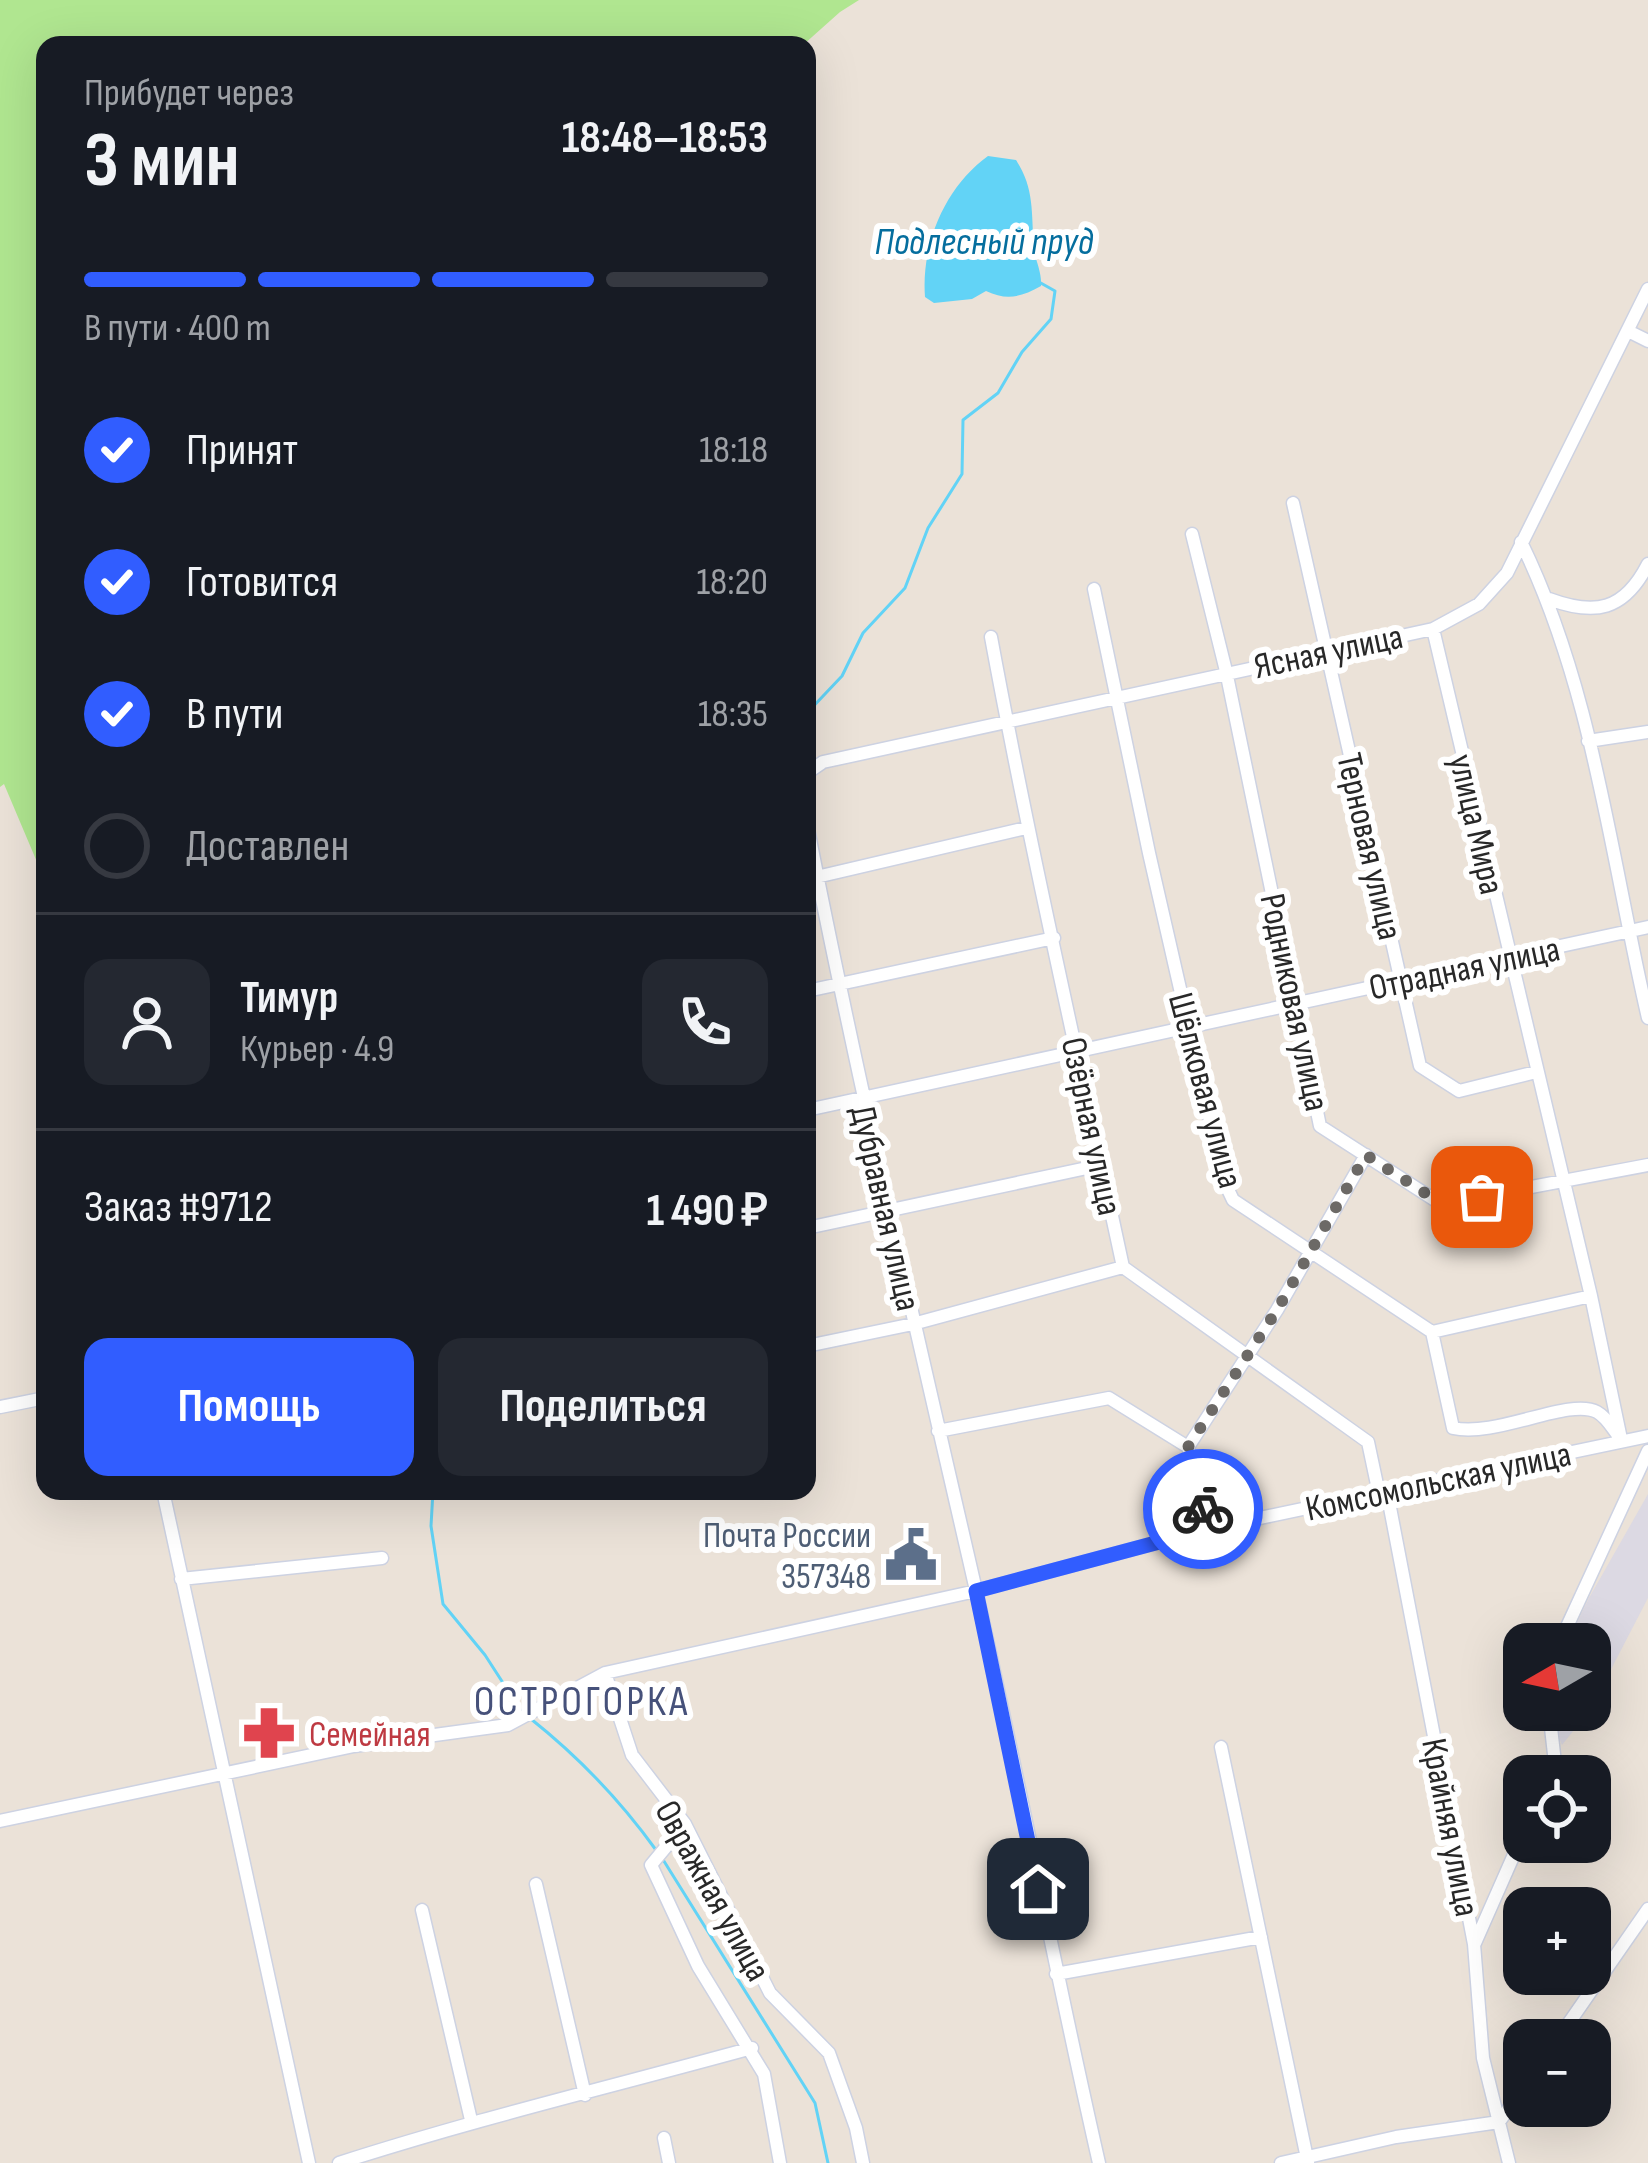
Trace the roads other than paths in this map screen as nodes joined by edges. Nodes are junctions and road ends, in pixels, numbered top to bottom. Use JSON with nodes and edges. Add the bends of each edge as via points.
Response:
{"nodes":[{"id":1,"x":1648,"y":289,"type":"edge"},
{"id":2,"x":1628,"y":331,"type":"junction"},
{"id":3,"x":1648,"y":340,"type":"edge"},
{"id":4,"x":1293,"y":502,"type":"dead end"},
{"id":5,"x":1192,"y":534,"type":"dead end"},
{"id":6,"x":1521,"y":542,"type":"junction"},
{"id":7,"x":1648,"y":564,"type":"edge"},
{"id":8,"x":1094,"y":589,"type":"dead end"},
{"id":9,"x":1549,"y":599,"type":"junction"},
{"id":10,"x":1433,"y":628,"type":"junction"},
{"id":11,"x":991,"y":637,"type":"dead end"},
{"id":12,"x":1327,"y":649,"type":"junction"},
{"id":13,"x":1226,"y":671,"type":"junction"},
{"id":14,"x":1118,"y":695,"type":"junction"},
{"id":15,"x":1006,"y":722,"type":"junction"},
{"id":16,"x":1648,"y":732,"type":"edge"},
{"id":17,"x":1588,"y":741,"type":"junction"},
{"id":18,"x":816,"y":767,"type":"edge"},
{"id":19,"x":1026,"y":828,"type":"junction"},
{"id":20,"x":816,"y":877,"type":"edge"},
{"id":21,"x":816,"y":898,"type":"edge"},
{"id":22,"x":1648,"y":927,"type":"edge"},
{"id":23,"x":1628,"y":931,"type":"junction"},
{"id":24,"x":1054,"y":938,"type":"junction"},
{"id":25,"x":1509,"y":958,"type":"junction"},
{"id":26,"x":1401,"y":981,"type":"junction"},
{"id":27,"x":838,"y":984,"type":"junction"},
{"id":28,"x":816,"y":989,"type":"edge"},
{"id":29,"x":1294,"y":1004,"type":"junction"},
{"id":30,"x":1648,"y":1018,"type":"edge"},
{"id":31,"x":1189,"y":1027,"type":"junction"},
{"id":32,"x":1076,"y":1052,"type":"junction"},
{"id":33,"x":1537,"y":1072,"type":"junction"},
{"id":34,"x":862,"y":1100,"type":"junction"},
{"id":35,"x":816,"y":1108,"type":"edge"},
{"id":36,"x":1366,"y":1155,"type":"junction"},
{"id":37,"x":1101,"y":1165,"type":"junction"},
{"id":38,"x":1648,"y":1165,"type":"edge"},
{"id":39,"x":1563,"y":1183,"type":"junction"},
{"id":40,"x":889,"y":1211,"type":"junction"},
{"id":41,"x":816,"y":1226,"type":"edge"},
{"id":42,"x":1310,"y":1251,"type":"junction"},
{"id":43,"x":1123,"y":1267,"type":"junction"},
{"id":44,"x":1591,"y":1296,"type":"junction"},
{"id":45,"x":913,"y":1324,"type":"junction"},
{"id":46,"x":1432,"y":1332,"type":"junction"},
{"id":47,"x":816,"y":1344,"type":"edge"},
{"id":48,"x":1246,"y":1357,"type":"junction"},
{"id":49,"x":36,"y":1400,"type":"edge"},
{"id":50,"x":0,"y":1407,"type":"edge"},
{"id":51,"x":938,"y":1430,"type":"junction"},
{"id":52,"x":1648,"y":1436,"type":"edge"},
{"id":53,"x":1621,"y":1439,"type":"junction"},
{"id":54,"x":1188,"y":1447,"type":"junction"},
{"id":55,"x":1648,"y":1451,"type":"edge"},
{"id":56,"x":1383,"y":1493,"type":"junction"},
{"id":57,"x":165,"y":1500,"type":"edge"},
{"id":58,"x":1208,"y":1529,"type":"junction"},
{"id":59,"x":382,"y":1558,"type":"dead end"},
{"id":60,"x":182,"y":1579,"type":"junction"},
{"id":61,"x":976,"y":1591,"type":"junction"},
{"id":62,"x":1569,"y":1623,"type":"edge"},
{"id":63,"x":605,"y":1673,"type":"junction"},
{"id":64,"x":1221,"y":1748,"type":"dead end"},
{"id":65,"x":224,"y":1774,"type":"junction"},
{"id":66,"x":0,"y":1821,"type":"edge"},
{"id":67,"x":685,"y":1824,"type":"junction"},
{"id":68,"x":1510,"y":1863,"type":"edge"},
{"id":69,"x":536,"y":1884,"type":"dead end"},
{"id":70,"x":1648,"y":1909,"type":"edge"},
{"id":71,"x":422,"y":1910,"type":"dead end"},
{"id":72,"x":1261,"y":1937,"type":"junction"},
{"id":73,"x":1474,"y":1944,"type":"junction"},
{"id":74,"x":1056,"y":1974,"type":"junction"},
{"id":75,"x":1572,"y":2019,"type":"edge"},
{"id":76,"x":752,"y":2048,"type":"junction"},
{"id":77,"x":585,"y":2095,"type":"junction"},
{"id":78,"x":1503,"y":2116,"type":"edge"},
{"id":79,"x":471,"y":2120,"type":"junction"},
{"id":80,"x":1499,"y":2122,"type":"junction"},
{"id":81,"x":664,"y":2138,"type":"dead end"},
{"id":82,"x":1307,"y":2161,"type":"edge"},
{"id":83,"x":309,"y":2163,"type":"edge"},
{"id":84,"x":339,"y":2163,"type":"edge"},
{"id":85,"x":669,"y":2163,"type":"edge"},
{"id":86,"x":780,"y":2163,"type":"edge"},
{"id":87,"x":863,"y":2163,"type":"edge"},
{"id":88,"x":1099,"y":2163,"type":"edge"},
{"id":89,"x":1281,"y":2163,"type":"edge"},
{"id":90,"x":1509,"y":2163,"type":"edge"}],
"edges":[{"from":1,"to":2,"type":"street","name":"Ясная улица"},
{"from":2,"to":3,"type":"street"},
{"from":2,"to":6,"type":"street","name":"Ясная улица"},
{"from":4,"to":12,"type":"street","name":"Терновая улица"},
{"from":5,"to":13,"type":"street","name":"Родниковая улица"},
{"from":6,"to":9,"type":"street"},
{"from":6,"to":10,"type":"street","name":"Ясная улица","via":[[1480,604]]},
{"from":7,"to":9,"type":"street","via":[[1639,583],[1610,606],[1581,611]]},
{"from":8,"to":14,"type":"street","name":"Шёлковая улица"},
{"from":9,"to":17,"type":"street"},
{"from":10,"to":12,"type":"street","name":"Ясная улица"},
{"from":10,"to":25,"type":"street","name":"улица Мира"},
{"from":11,"to":15,"type":"street","name":"Озёрная улица"},
{"from":12,"to":13,"type":"street","name":"Ясная улица"},
{"from":12,"to":26,"type":"street","name":"Терновая улица"},
{"from":13,"to":14,"type":"street","name":"Ясная улица"},
{"from":13,"to":29,"type":"street","name":"Родниковая улица"},
{"from":14,"to":15,"type":"street","name":"Ясная улица"},
{"from":14,"to":31,"type":"street","name":"Шёлковая улица"},
{"from":15,"to":18,"type":"street","name":"Ясная улица"},
{"from":15,"to":19,"type":"street","name":"Озёрная улица"},
{"from":16,"to":17,"type":"street"},
{"from":17,"to":23,"type":"street"},
{"from":19,"to":20,"type":"street"},
{"from":19,"to":24,"type":"street","name":"Озёрная улица"},
{"from":21,"to":27,"type":"street","name":"Дубравная улица"},
{"from":22,"to":23,"type":"street","name":"Отрадная улица"},
{"from":23,"to":25,"type":"street","name":"Отрадная улица"},
{"from":23,"to":30,"type":"street"},
{"from":24,"to":27,"type":"street"},
{"from":24,"to":32,"type":"street","name":"Озёрная улица"},
{"from":25,"to":26,"type":"street","name":"Отрадная улица"},
{"from":25,"to":33,"type":"street","name":"улица Мира"},
{"from":26,"to":29,"type":"street","name":"Отрадная улица"},
{"from":26,"to":33,"type":"street","name":"Терновая улица","via":[[1420,1066],[1459,1091]]},
{"from":27,"to":28,"type":"street"},
{"from":27,"to":34,"type":"street","name":"Дубравная улица"},
{"from":29,"to":31,"type":"street","name":"Отрадная улица"},
{"from":29,"to":36,"type":"street","name":"Родниковая улица","via":[[1321,1126]]},
{"from":31,"to":32,"type":"street","name":"Отрадная улица"},
{"from":31,"to":42,"type":"street","name":"Шёлковая улица","via":[[1233,1200]]},
{"from":32,"to":34,"type":"street","name":"Отрадная улица"},
{"from":32,"to":37,"type":"street","name":"Озёрная улица"},
{"from":33,"to":39,"type":"street","name":"улица Мира"},
{"from":34,"to":35,"type":"street","name":"Отрадная улица"},
{"from":34,"to":40,"type":"street","name":"Дубравная улица"},
{"from":36,"to":39,"type":"street","name":"Родниковая улица","via":[[1442,1204]]},
{"from":36,"to":42,"type":"street"},
{"from":37,"to":40,"type":"street"},
{"from":37,"to":43,"type":"street","name":"Озёрная улица"},
{"from":38,"to":39,"type":"street","name":"Родниковая улица"},
{"from":39,"to":44,"type":"street","name":"улица Мира"},
{"from":40,"to":41,"type":"street"},
{"from":40,"to":45,"type":"street","name":"Дубравная улица"},
{"from":42,"to":46,"type":"street","name":"Шёлковая улица"},
{"from":42,"to":48,"type":"street"},
{"from":43,"to":45,"type":"street"},
{"from":43,"to":48,"type":"street"},
{"from":44,"to":46,"type":"street"},
{"from":44,"to":53,"type":"street","name":"улица Мира"},
{"from":45,"to":47,"type":"street"},
{"from":45,"to":51,"type":"street","name":"Дубравная улица"},
{"from":46,"to":53,"type":"street","via":[[1453,1428],[1499,1429],[1579,1408],[1594,1410]]},
{"from":48,"to":54,"type":"street"},
{"from":48,"to":56,"type":"street","via":[[1368,1442]]},
{"from":49,"to":50,"type":"street"},
{"from":51,"to":54,"type":"street","via":[[1109,1398]]},
{"from":51,"to":61,"type":"street","name":"Дубравная улица"},
{"from":52,"to":53,"type":"street","name":"Комсомольская улица"},
{"from":53,"to":56,"type":"street","name":"Комсомольская улица"},
{"from":54,"to":58,"type":"street"},
{"from":55,"to":62,"type":"street"},
{"from":56,"to":58,"type":"street","name":"Комсомольская улица"},
{"from":56,"to":73,"type":"street","name":"Крайняя улица"},
{"from":57,"to":60,"type":"street"},
{"from":58,"to":61,"type":"street","name":"Комсомольская улица"},
{"from":59,"to":60,"type":"street"},
{"from":60,"to":65,"type":"street"},
{"from":61,"to":63,"type":"street","name":"Комсомольская улица"},
{"from":61,"to":74,"type":"street","name":"Дубравная улица"},
{"from":63,"to":65,"type":"street","name":"Комсомольская улица","via":[[508,1725]]},
{"from":63,"to":67,"type":"street","name":"Овражная улица","via":[[632,1755]]},
{"from":64,"to":72,"type":"street"},
{"from":65,"to":66,"type":"street"},
{"from":65,"to":83,"type":"street"},
{"from":67,"to":76,"type":"street","name":"Овражная улица","via":[[651,1865],[698,1966]]},
{"from":67,"to":87,"type":"street","name":"Овражная улица","via":[[770,1993],[829,2053]]},
{"from":68,"to":73,"type":"street"},
{"from":69,"to":77,"type":"street"},
{"from":70,"to":75,"type":"street"},
{"from":71,"to":79,"type":"street"},
{"from":72,"to":74,"type":"street"},
{"from":72,"to":82,"type":"street"},
{"from":73,"to":80,"type":"street","name":"Крайняя улица","via":[[1483,2058]]},
{"from":74,"to":88,"type":"street","name":"Дубравная улица"},
{"from":76,"to":77,"type":"street"},
{"from":76,"to":86,"type":"street","name":"Овражная улица"},
{"from":77,"to":79,"type":"street"},
{"from":78,"to":80,"type":"street"},
{"from":79,"to":84,"type":"street"},
{"from":80,"to":82,"type":"street"},
{"from":80,"to":90,"type":"street","name":"Крайняя улица"},
{"from":81,"to":85,"type":"street"},
{"from":82,"to":89,"type":"street"}]}
